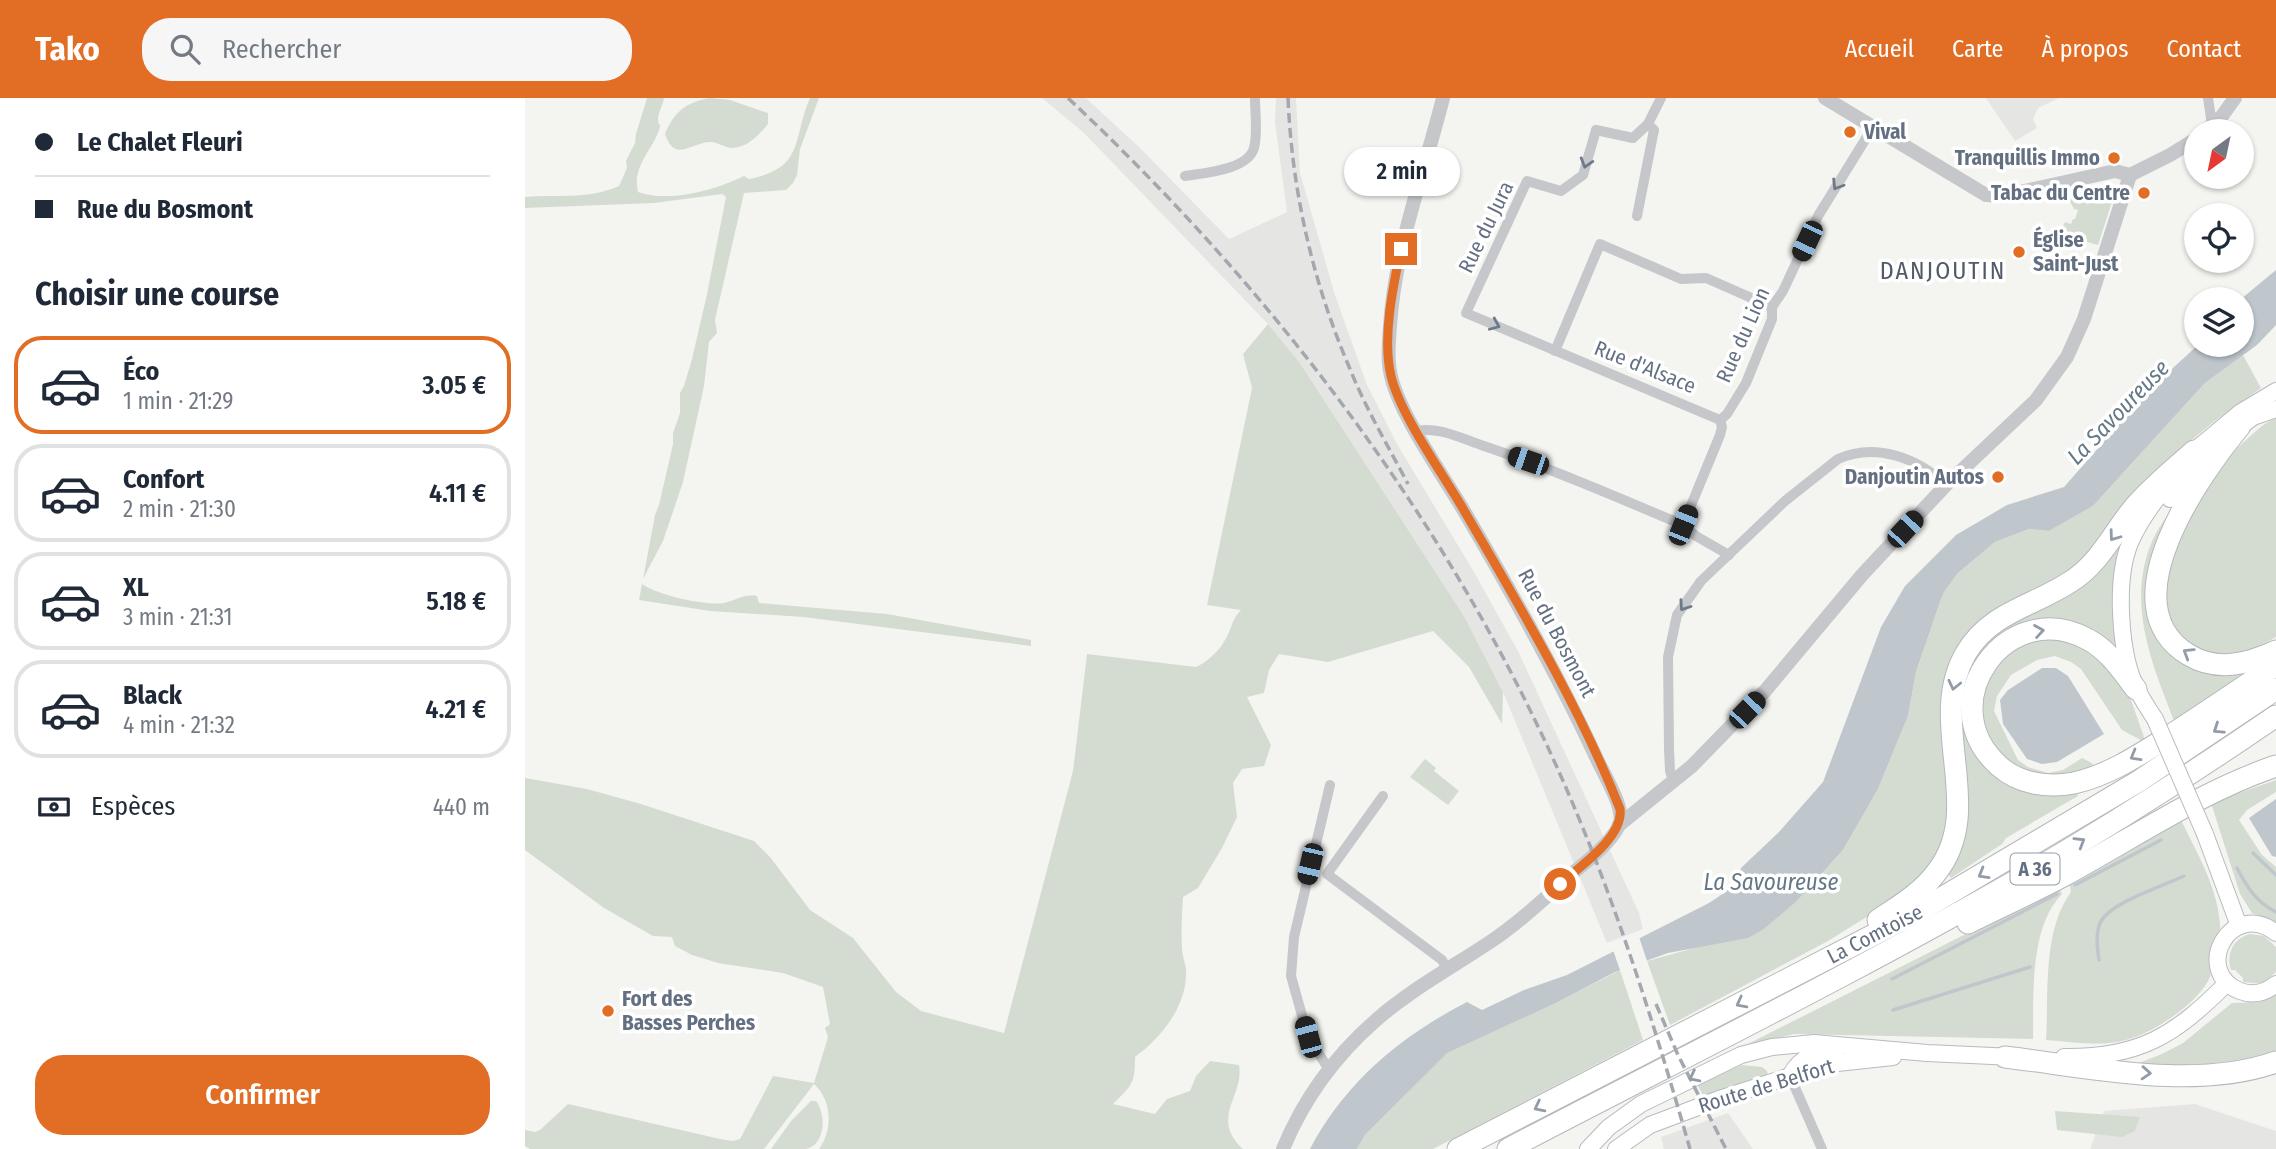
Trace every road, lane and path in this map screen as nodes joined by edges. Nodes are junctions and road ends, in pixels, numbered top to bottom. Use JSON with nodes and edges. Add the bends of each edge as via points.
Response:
{"nodes":[{"id":1,"x":1255,"y":98,"type":"edge"},
{"id":2,"x":1443,"y":98,"type":"edge"},
{"id":3,"x":1661,"y":98,"type":"edge"},
{"id":4,"x":1825,"y":98,"type":"edge"},
{"id":5,"x":2208,"y":98,"type":"edge"},
{"id":6,"x":2235,"y":98,"type":"edge"},
{"id":7,"x":2209,"y":119,"type":"edge"},
{"id":8,"x":2217,"y":119,"type":"edge"},
{"id":9,"x":1648,"y":124,"type":"junction"},
{"id":10,"x":1873,"y":127,"type":"junction"},
{"id":11,"x":2184,"y":146,"type":"edge"},
{"id":12,"x":2130,"y":175,"type":"junction"},
{"id":13,"x":1185,"y":176,"type":"dead end"},
{"id":14,"x":1637,"y":216,"type":"dead end"},
{"id":15,"x":1772,"y":307,"type":"junction"},
{"id":16,"x":1555,"y":351,"type":"junction"},
{"id":17,"x":2276,"y":391,"type":"edge"},
{"id":18,"x":2276,"y":409,"type":"edge"},
{"id":19,"x":1720,"y":420,"type":"junction"},
{"id":20,"x":2240,"y":426,"type":"junction"},
{"id":21,"x":1416,"y":431,"type":"junction"},
{"id":22,"x":2194,"y":451,"type":"junction"},
{"id":23,"x":1946,"y":485,"type":"junction"},
{"id":24,"x":1683,"y":525,"type":"junction"},
{"id":25,"x":1729,"y":555,"type":"junction"},
{"id":26,"x":2276,"y":651,"type":"edge"},
{"id":27,"x":2276,"y":665,"type":"edge"},
{"id":28,"x":2136,"y":689,"type":"junction"},
{"id":29,"x":2276,"y":689,"type":"edge"},
{"id":30,"x":2276,"y":716,"type":"edge"},
{"id":31,"x":2155,"y":719,"type":"junction"},
{"id":32,"x":2276,"y":766,"type":"edge"},
{"id":33,"x":1673,"y":780,"type":"junction"},
{"id":34,"x":1330,"y":785,"type":"dead end"},
{"id":35,"x":1383,"y":796,"type":"dead end"},
{"id":36,"x":1619,"y":825,"type":"junction"},
{"id":37,"x":2239,"y":926,"type":"junction"},
{"id":38,"x":2276,"y":933,"type":"edge"},
{"id":39,"x":1447,"y":969,"type":"junction"},
{"id":40,"x":1801,"y":971,"type":"junction"},
{"id":41,"x":2227,"y":983,"type":"junction"},
{"id":42,"x":2276,"y":984,"type":"edge"},
{"id":43,"x":1784,"y":1006,"type":"junction"},
{"id":44,"x":1866,"y":1046,"type":"junction"},
{"id":45,"x":1927,"y":1053,"type":"junction"},
{"id":46,"x":2005,"y":1057,"type":"junction"},
{"id":47,"x":2276,"y":1062,"type":"edge"},
{"id":48,"x":1328,"y":1068,"type":"junction"},
{"id":49,"x":1790,"y":1076,"type":"junction"},
{"id":50,"x":1283,"y":1149,"type":"edge"},
{"id":51,"x":1458,"y":1149,"type":"edge"},
{"id":52,"x":1508,"y":1149,"type":"edge"},
{"id":53,"x":1588,"y":1149,"type":"edge"},
{"id":54,"x":1616,"y":1149,"type":"edge"},
{"id":55,"x":1822,"y":1149,"type":"edge"}],
"edges":[{"from":1,"to":13,"type":"street","via":[[1254,148],[1249,157],[1228,168]]},
{"from":2,"to":21,"type":"street","name":"Rue du Bosmont","via":[[1404,235],[1391,311],[1390,374]]},
{"from":3,"to":9,"type":"street"},
{"from":4,"to":10,"type":"street"},
{"from":5,"to":7,"type":"street"},
{"from":6,"to":8,"type":"street"},
{"from":9,"to":14,"type":"street","via":[[1654,130]]},
{"from":9,"to":16,"type":"street","name":"Rue du Jura","one_way":true,"via":[[1633,138],[1596,130],[1583,175],[1561,191],[1527,181],[1465,313]]},
{"from":10,"to":12,"type":"street","via":[[1986,195],[2002,196],[2115,171]]},
{"from":10,"to":15,"type":"street","name":"Rue du Lion","one_way":true,"via":[[1818,216]]},
{"from":11,"to":12,"type":"street"},
{"from":12,"to":23,"type":"street","via":[[2095,289],[2067,357],[2036,400]]},
{"from":15,"to":16,"type":"street","via":[[1706,278],[1681,279],[1600,244]]},
{"from":15,"to":19,"type":"street","name":"Rue du Lion","via":[[1772,319],[1746,383]]},
{"from":16,"to":19,"type":"street","name":"Rue d'Alsace"},
{"from":17,"to":22,"type":"main road","via":[[2252,404]]},
{"from":18,"to":20,"type":"main road"},
{"from":19,"to":24,"type":"street","name":"Rue du Lion","via":[[1720,435]]},
{"from":26,"to":20,"type":"highway","one_way":true,"via":[[2234,665],[2200,660],[2172,640],[2157,610],[2157,576],[2168,541],[2203,475]]},
{"from":20,"to":31,"type":"main road","via":[[2181,483],[2155,518],[2134,561],[2130,622]]},
{"from":21,"to":24,"type":"street","via":[[1448,434],[1528,461]]},
{"from":21,"to":36,"type":"street","name":"Rue du Bosmont","via":[[1501,574],[1576,715],[1620,809]]},
{"from":22,"to":28,"type":"main road","via":[[2130,542],[2122,572],[2122,625]]},
{"from":22,"to":40,"type":"highway","one_way":true,"via":[[2143,498],[2083,574],[2000,617],[1975,639],[1952,691],[1950,727],[1959,813],[1949,855],[1910,899]]},
{"from":23,"to":25,"type":"street","via":[[1909,459],[1884,452],[1848,454],[1807,483]]},
{"from":23,"to":33,"type":"street","via":[[1862,575],[1765,691]]},
{"from":24,"to":25,"type":"street"},
{"from":25,"to":33,"type":"street","one_way":true,"via":[[1693,592],[1677,615],[1672,633],[1668,657]]},
{"from":27,"to":28,"type":"highway","one_way":true,"via":[[2149,748],[2101,775],[2075,783],[2038,784],[2012,775],[1986,751],[1973,723],[1973,695],[1984,666],[2009,640],[2036,631],[2058,629],[2086,638],[2110,657]]},
{"from":28,"to":31,"type":"main road"},
{"from":29,"to":40,"type":"highway","name":"La Comtoise","number":"A 36","one_way":true,"via":[[2139,781],[1983,875]]},
{"from":43,"to":30,"type":"highway","name":"La Comtoise","number":"A 36","one_way":true,"via":[[2032,871]]},
{"from":31,"to":37,"type":"main road","bridge":true},
{"from":32,"to":43,"type":"highway","via":[[2200,798],[2064,875],[1948,932]]},
{"from":33,"to":36,"type":"street"},
{"from":34,"to":48,"type":"street","via":[[1294,937],[1291,976],[1308,1037]]},
{"from":35,"to":39,"type":"street","via":[[1327,874],[1442,960]]},
{"from":36,"to":39,"type":"street","via":[[1593,857],[1527,915]]},
{"from":37,"to":38,"type":"main road","via":[[2259,924]]},
{"from":37,"to":41,"type":"main road","via":[[2227,934],[2217,955]]},
{"from":39,"to":48,"type":"street","via":[[1376,1020]]},
{"from":40,"to":51,"type":"highway","name":"La Comtoise","number":"A 36","one_way":true},
{"from":41,"to":42,"type":"main road","via":[[2251,993]]},
{"from":41,"to":46,"type":"main road","name":"Route de Belfort","via":[[2175,1029],[2138,1048],[2106,1056]]},
{"from":43,"to":52,"type":"highway","name":"La Comtoise","number":"A 36"},
{"from":44,"to":45,"type":"main road","name":"Route de Belfort"},
{"from":44,"to":49,"type":"main road","via":[[1808,1057],[1797,1063]]},
{"from":44,"to":53,"type":"main road","name":"Route de Belfort","one_way":true,"via":[[1792,1044],[1741,1055],[1641,1104]]},
{"from":45,"to":46,"type":"main road","name":"Route de Belfort"},
{"from":45,"to":49,"type":"main road","name":"Route de Belfort","via":[[1828,1065]]},
{"from":46,"to":47,"type":"highway","one_way":true,"via":[[2175,1075],[2240,1072]]},
{"from":48,"to":50,"type":"street"},
{"from":49,"to":54,"type":"main road","name":"Route de Belfort","via":[[1650,1125]]},
{"from":49,"to":55,"type":"street"}]}
